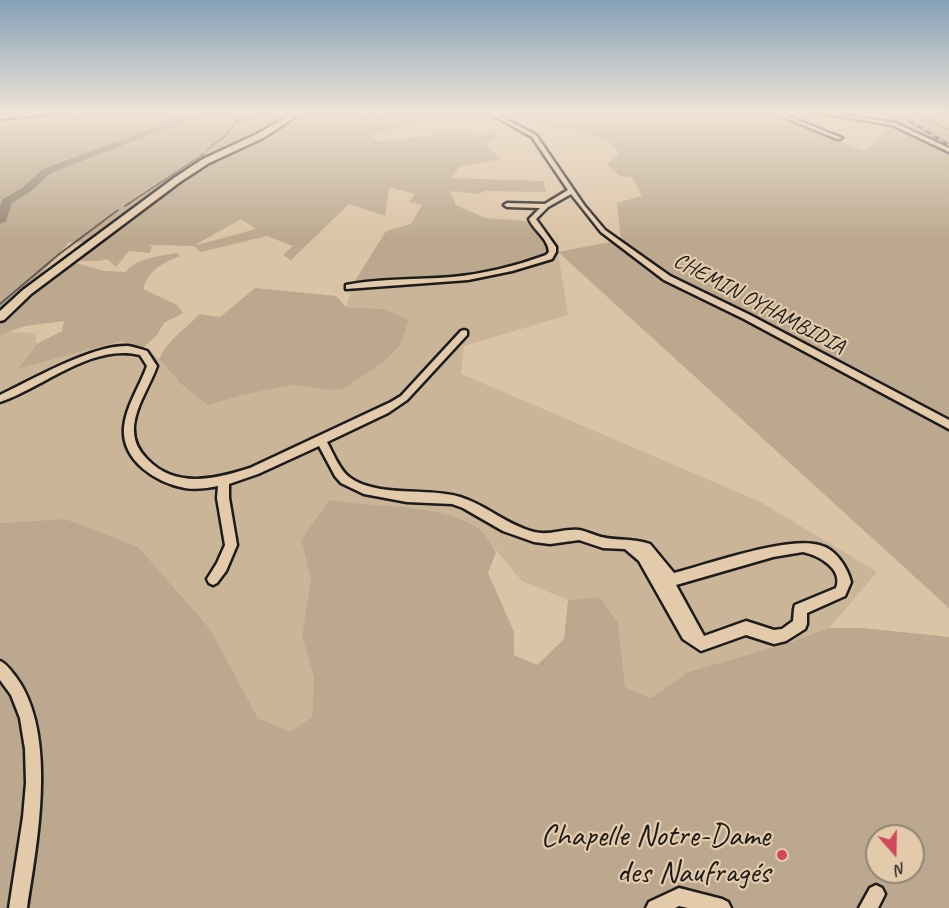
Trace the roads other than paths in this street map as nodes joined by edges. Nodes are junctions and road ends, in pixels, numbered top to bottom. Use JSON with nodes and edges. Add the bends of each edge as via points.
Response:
{"nodes":[{"id":1,"x":218,"y":155,"type":"edge"},
{"id":2,"x":547,"y":155,"type":"edge"},
{"id":3,"x":571,"y":191,"type":"junction"},
{"id":4,"x":507,"y":205,"type":"dead end"},
{"id":5,"x":546,"y":206,"type":"junction"},
{"id":6,"x":349,"y":287,"type":"dead end"},
{"id":7,"x":0,"y":316,"type":"edge"},
{"id":8,"x":464,"y":333,"type":"dead end"},
{"id":9,"x":0,"y":399,"type":"edge"},
{"id":10,"x":949,"y":425,"type":"edge"},
{"id":11,"x":321,"y":441,"type":"junction"},
{"id":12,"x":224,"y":481,"type":"junction"},
{"id":13,"x":628,"y":544,"type":"junction"},
{"id":14,"x":213,"y":579,"type":"dead end"},
{"id":15,"x":671,"y":580,"type":"junction"},
{"id":16,"x":701,"y":644,"type":"junction"},
{"id":17,"x":0,"y":668,"type":"edge"},
{"id":18,"x":18,"y":908,"type":"edge"},
{"id":19,"x":655,"y":908,"type":"edge"},
{"id":20,"x":722,"y":908,"type":"edge"}],
"edges":[{"from":1,"to":7,"type":"street","via":[[187,173]]},
{"from":2,"to":3,"type":"street","name":"CHEMIN OYHAMBIDIA"},
{"from":3,"to":5,"type":"street"},
{"from":3,"to":10,"type":"street","name":"CHEMIN OYHAMBIDIA","via":[[603,231],[667,278],[747,316]]},
{"from":4,"to":5,"type":"street"},
{"from":5,"to":6,"type":"street","via":[[532,219],[553,244],[549,257],[452,279],[382,281]]},
{"from":8,"to":11,"type":"street","via":[[404,398]]},
{"from":9,"to":12,"type":"street","via":[[92,355],[118,349],[140,351],[152,366],[129,425],[129,438],[140,459],[170,479],[192,483]]},
{"from":11,"to":12,"type":"street","via":[[252,473]]},
{"from":11,"to":13,"type":"street","via":[[339,473],[363,489],[407,497],[453,499],[534,537],[579,535],[603,543]]},
{"from":12,"to":14,"type":"street","via":[[231,545]]},
{"from":13,"to":15,"type":"street","via":[[645,548]]},
{"from":13,"to":16,"type":"street","via":[[643,557],[688,634]]},
{"from":15,"to":16,"type":"street","via":[[670,586]]},
{"from":15,"to":16,"type":"street","via":[[803,547],[819,550],[842,571],[845,582],[841,592],[800,609],[800,624],[789,635],[776,639],[746,627]]},
{"from":17,"to":18,"type":"street","via":[[10,677],[24,706],[32,750],[32,808]]},
{"from":19,"to":20,"type":"street","via":[[679,897]]}]}
